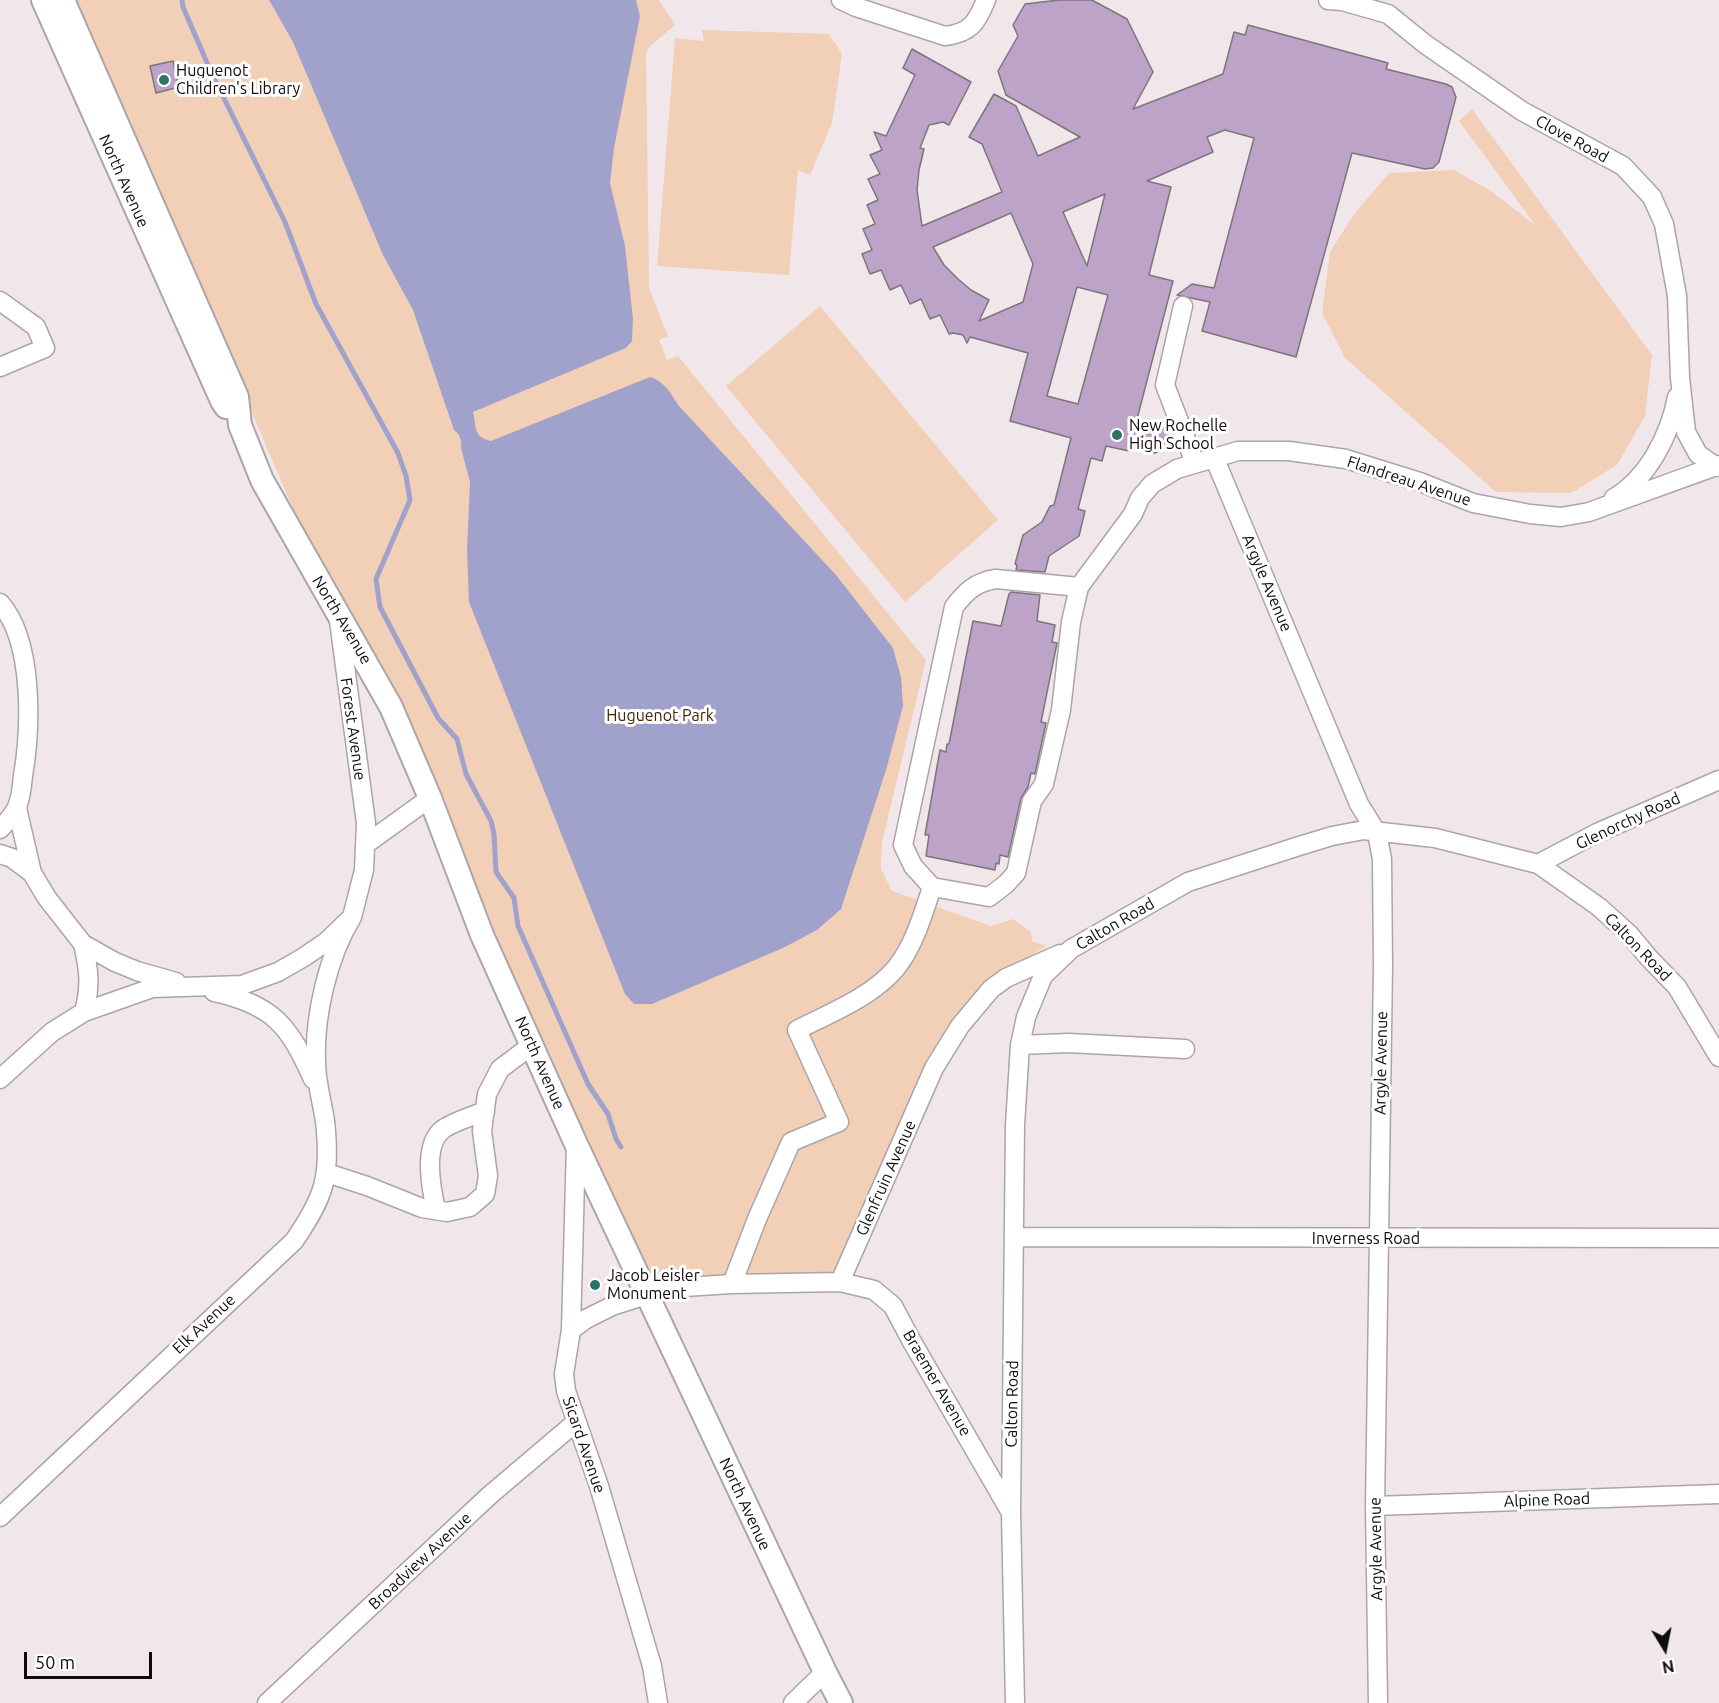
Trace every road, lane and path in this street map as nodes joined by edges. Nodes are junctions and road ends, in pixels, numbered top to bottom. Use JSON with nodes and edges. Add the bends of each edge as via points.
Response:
{"nodes":[{"id":1,"x":43,"y":0,"type":"edge"},
{"id":2,"x":63,"y":0,"type":"edge"},
{"id":3,"x":986,"y":0,"type":"edge"},
{"id":4,"x":1328,"y":0,"type":"edge"},
{"id":5,"x":852,"y":2,"type":"edge"},
{"id":6,"x":0,"y":301,"type":"edge"},
{"id":7,"x":1183,"y":306,"type":"dead end"},
{"id":8,"x":0,"y":367,"type":"edge"},
{"id":9,"x":1680,"y":378,"type":"junction"},
{"id":10,"x":240,"y":424,"type":"junction"},
{"id":11,"x":1214,"y":457,"type":"junction"},
{"id":12,"x":1195,"y":463,"type":"junction"},
{"id":13,"x":1718,"y":466,"type":"edge"},
{"id":14,"x":1589,"y":512,"type":"junction"},
{"id":15,"x":1079,"y":587,"type":"junction"},
{"id":16,"x":0,"y":603,"type":"edge"},
{"id":17,"x":338,"y":614,"type":"junction"},
{"id":18,"x":1719,"y":780,"type":"edge"},
{"id":19,"x":430,"y":798,"type":"junction"},
{"id":20,"x":17,"y":808,"type":"junction"},
{"id":21,"x":0,"y":829,"type":"edge"},
{"id":22,"x":1377,"y":833,"type":"junction"},
{"id":23,"x":366,"y":844,"type":"junction"},
{"id":24,"x":0,"y":854,"type":"edge"},
{"id":25,"x":1538,"y":864,"type":"junction"},
{"id":26,"x":32,"y":873,"type":"junction"},
{"id":27,"x":932,"y":887,"type":"junction"},
{"id":28,"x":352,"y":917,"type":"junction"},
{"id":29,"x":82,"y":944,"type":"junction"},
{"id":30,"x":1071,"y":949,"type":"junction"},
{"id":31,"x":192,"y":987,"type":"junction"},
{"id":32,"x":84,"y":1012,"type":"junction"},
{"id":33,"x":532,"y":1044,"type":"junction"},
{"id":34,"x":1020,"y":1045,"type":"junction"},
{"id":35,"x":1185,"y":1048,"type":"dead end"},
{"id":36,"x":1719,"y":1057,"type":"edge"},
{"id":37,"x":0,"y":1079,"type":"edge"},
{"id":38,"x":319,"y":1092,"type":"junction"},
{"id":39,"x":485,"y":1111,"type":"junction"},
{"id":40,"x":576,"y":1144,"type":"junction"},
{"id":41,"x":327,"y":1173,"type":"junction"},
{"id":42,"x":436,"y":1210,"type":"junction"},
{"id":43,"x":1014,"y":1238,"type":"junction"},
{"id":44,"x":1719,"y":1238,"type":"edge"},
{"id":45,"x":1378,"y":1239,"type":"junction"},
{"id":46,"x":840,"y":1282,"type":"junction"},
{"id":47,"x":732,"y":1284,"type":"junction"},
{"id":48,"x":646,"y":1294,"type":"junction"},
{"id":49,"x":571,"y":1330,"type":"junction"},
{"id":50,"x":576,"y":1422,"type":"junction"},
{"id":51,"x":1719,"y":1494,"type":"edge"},
{"id":52,"x":1375,"y":1506,"type":"junction"},
{"id":53,"x":1011,"y":1512,"type":"junction"},
{"id":54,"x":0,"y":1517,"type":"edge"},
{"id":55,"x":825,"y":1672,"type":"junction"},
{"id":56,"x":267,"y":1703,"type":"edge"},
{"id":57,"x":658,"y":1703,"type":"edge"},
{"id":58,"x":793,"y":1703,"type":"edge"},
{"id":59,"x":842,"y":1703,"type":"edge"},
{"id":60,"x":1015,"y":1703,"type":"edge"},
{"id":61,"x":1378,"y":1703,"type":"edge"}],
"edges":[{"from":1,"to":10,"type":"main road","name":"North Avenue","via":[[222,401]]},
{"from":2,"to":10,"type":"main road","name":"North Avenue","via":[[237,397]]},
{"from":3,"to":5,"type":"street","via":[[971,27],[959,35],[945,36]]},
{"from":4,"to":9,"type":"street","name":"Clove Road","via":[[1388,14],[1521,111],[1623,166],[1652,197],[1664,224],[1675,287]]},
{"from":6,"to":8,"type":"street","via":[[36,327],[45,348]]},
{"from":7,"to":12,"type":"street","via":[[1165,385]]},
{"from":9,"to":13,"type":"street","name":"Clove Road","via":[[1686,432],[1698,454]]},
{"from":9,"to":14,"type":"street","name":"Clove Road","via":[[1666,436],[1639,477],[1624,492]]},
{"from":10,"to":17,"type":"main road","name":"North Avenue","via":[[262,480]]},
{"from":11,"to":12,"type":"street","name":"Flandreau Avenue"},
{"from":11,"to":14,"type":"street","name":"Flandreau Avenue","via":[[1238,451],[1289,451],[1346,459],[1473,503],[1561,517]]},
{"from":11,"to":22,"type":"street","name":"Argyle Avenue","via":[[1359,804]]},
{"from":12,"to":15,"type":"street","name":"Flandreau Avenue","via":[[1152,484]]},
{"from":13,"to":14,"type":"street","name":"Flandreau Avenue"},
{"from":15,"to":27,"type":"street","via":[[1061,710],[1044,784],[1032,801],[1016,873],[989,897]]},
{"from":15,"to":27,"type":"street","via":[[983,581],[954,607],[903,845],[913,866]]},
{"from":16,"to":20,"type":"street","via":[[18,637],[28,699],[28,744]]},
{"from":17,"to":19,"type":"main road","name":"North Avenue","via":[[392,706]]},
{"from":17,"to":23,"type":"street","name":"Forest Avenue"},
{"from":18,"to":25,"type":"street","name":"Glenorchy Road","via":[[1597,833]]},
{"from":19,"to":23,"type":"street"},
{"from":19,"to":33,"type":"main road","name":"North Avenue","via":[[482,935]]},
{"from":20,"to":21,"type":"street"},
{"from":20,"to":26,"type":"street"},
{"from":22,"to":25,"type":"street","name":"Calton Road","via":[[1435,838]]},
{"from":22,"to":30,"type":"street","name":"Calton Road","via":[[1364,830],[1332,836],[1188,882]]},
{"from":22,"to":45,"type":"street","name":"Argyle Avenue","via":[[1382,859],[1383,966]]},
{"from":23,"to":28,"type":"street","name":"Forest Avenue"},
{"from":24,"to":26,"type":"street"},
{"from":25,"to":36,"type":"street","name":"Calton Road","via":[[1599,907],[1629,934],[1677,987]]},
{"from":26,"to":29,"type":"street"},
{"from":27,"to":47,"type":"street","via":[[918,930],[896,968],[865,995],[797,1030],[839,1122],[791,1142]]},
{"from":28,"to":31,"type":"street","via":[[326,942],[278,972],[242,985]]},
{"from":28,"to":38,"type":"street","name":"Elk Avenue","via":[[341,934],[327,978],[315,1038]]},
{"from":29,"to":31,"type":"street","via":[[137,971]]},
{"from":29,"to":32,"type":"street","via":[[90,991]]},
{"from":30,"to":34,"type":"street","name":"Calton Road","via":[[1043,976],[1026,1017]]},
{"from":30,"to":46,"type":"street","name":"Glenfruin Avenue","via":[[1006,978],[991,989],[960,1026],[934,1068]]},
{"from":31,"to":32,"type":"street","via":[[152,988]]},
{"from":31,"to":38,"type":"street","name":"Elk Avenue","via":[[236,996],[282,1024],[298,1045]]},
{"from":32,"to":37,"type":"street","via":[[52,1032]]},
{"from":33,"to":39,"type":"street","via":[[500,1069],[487,1094]]},
{"from":33,"to":40,"type":"main road","name":"North Avenue"},
{"from":34,"to":35,"type":"street"},
{"from":34,"to":43,"type":"street","name":"Calton Road"},
{"from":38,"to":41,"type":"street","name":"Elk Avenue","via":[[325,1120]]},
{"from":39,"to":42,"type":"street","via":[[443,1129],[432,1143]]},
{"from":39,"to":42,"type":"street","via":[[485,1194],[470,1207]]},
{"from":40,"to":48,"type":"main road","name":"North Avenue"},
{"from":40,"to":49,"type":"street","name":"Sicard Avenue"},
{"from":41,"to":42,"type":"street"},
{"from":41,"to":54,"type":"street","name":"Elk Avenue","via":[[311,1217],[294,1241]]},
{"from":43,"to":45,"type":"street","name":"Inverness Road"},
{"from":43,"to":53,"type":"street","name":"Calton Road"},
{"from":44,"to":45,"type":"street","name":"Inverness Road"},
{"from":45,"to":52,"type":"street","name":"Argyle Avenue"},
{"from":46,"to":47,"type":"street"},
{"from":46,"to":53,"type":"street","name":"Braemer Avenue","via":[[874,1290],[893,1306]]},
{"from":47,"to":48,"type":"street","via":[[668,1288]]},
{"from":48,"to":49,"type":"street","via":[[612,1306]]},
{"from":48,"to":55,"type":"main road","name":"North Avenue"},
{"from":49,"to":50,"type":"street","name":"Sicard Avenue","via":[[564,1374]]},
{"from":50,"to":56,"type":"street","name":"Broadview Avenue","via":[[490,1494]]},
{"from":50,"to":57,"type":"street","name":"Sicard Avenue","via":[[652,1666]]},
{"from":51,"to":52,"type":"street","name":"Alpine Road"},
{"from":52,"to":61,"type":"street","name":"Argyle Avenue"},
{"from":53,"to":60,"type":"street","name":"Calton Road"},
{"from":55,"to":58,"type":"street"},
{"from":55,"to":59,"type":"main road","name":"North Avenue"}]}
